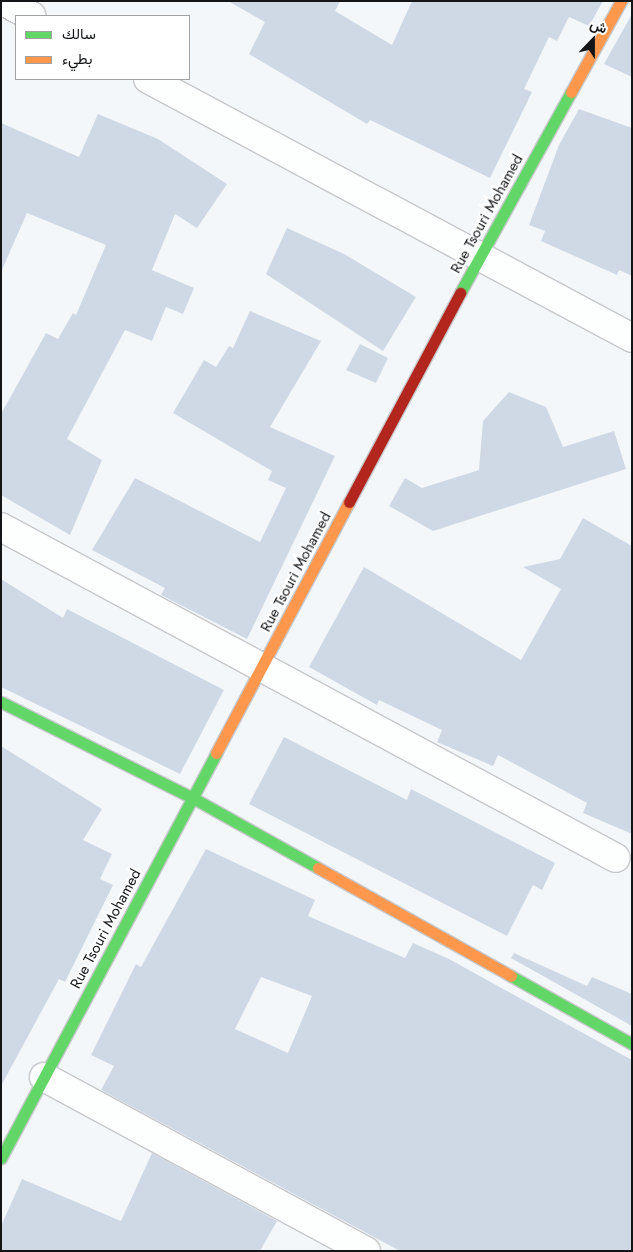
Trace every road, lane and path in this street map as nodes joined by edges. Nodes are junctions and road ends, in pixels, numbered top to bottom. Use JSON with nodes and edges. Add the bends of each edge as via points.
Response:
{"nodes":[{"id":1,"x":2,"y":1,"type":"edge"},
{"id":2,"x":621,"y":1,"type":"edge"},
{"id":3,"x":28,"y":15,"type":"edge"},
{"id":4,"x":150,"y":80,"type":"edge"},
{"id":5,"x":480,"y":256,"type":"junction"},
{"id":6,"x":632,"y":338,"type":"edge"},
{"id":7,"x":1,"y":527,"type":"edge"},
{"id":8,"x":261,"y":670,"type":"junction"},
{"id":9,"x":1,"y":702,"type":"edge"},
{"id":10,"x":193,"y":798,"type":"junction"},
{"id":11,"x":616,"y":858,"type":"dead end"},
{"id":12,"x":632,"y":1044,"type":"edge"},
{"id":13,"x":44,"y":1077,"type":"junction"},
{"id":14,"x":5,"y":1142,"type":"edge"},
{"id":15,"x":366,"y":1251,"type":"edge"}],
"edges":[{"from":1,"to":3,"type":"street"},
{"from":2,"to":5,"type":"street","name":"Rue Tsouri Mohamed"},
{"from":4,"to":5,"type":"street"},
{"from":5,"to":6,"type":"street"},
{"from":5,"to":8,"type":"street","name":"Rue Tsouri Mohamed"},
{"from":7,"to":8,"type":"street"},
{"from":8,"to":10,"type":"street","name":"Rue Tsouri Mohamed"},
{"from":8,"to":11,"type":"street"},
{"from":9,"to":10,"type":"street"},
{"from":10,"to":12,"type":"street"},
{"from":10,"to":13,"type":"street","name":"Rue Tsouri Mohamed"},
{"from":13,"to":14,"type":"street","name":"Rue Tsouri Mohamed"},
{"from":13,"to":15,"type":"street"}]}
